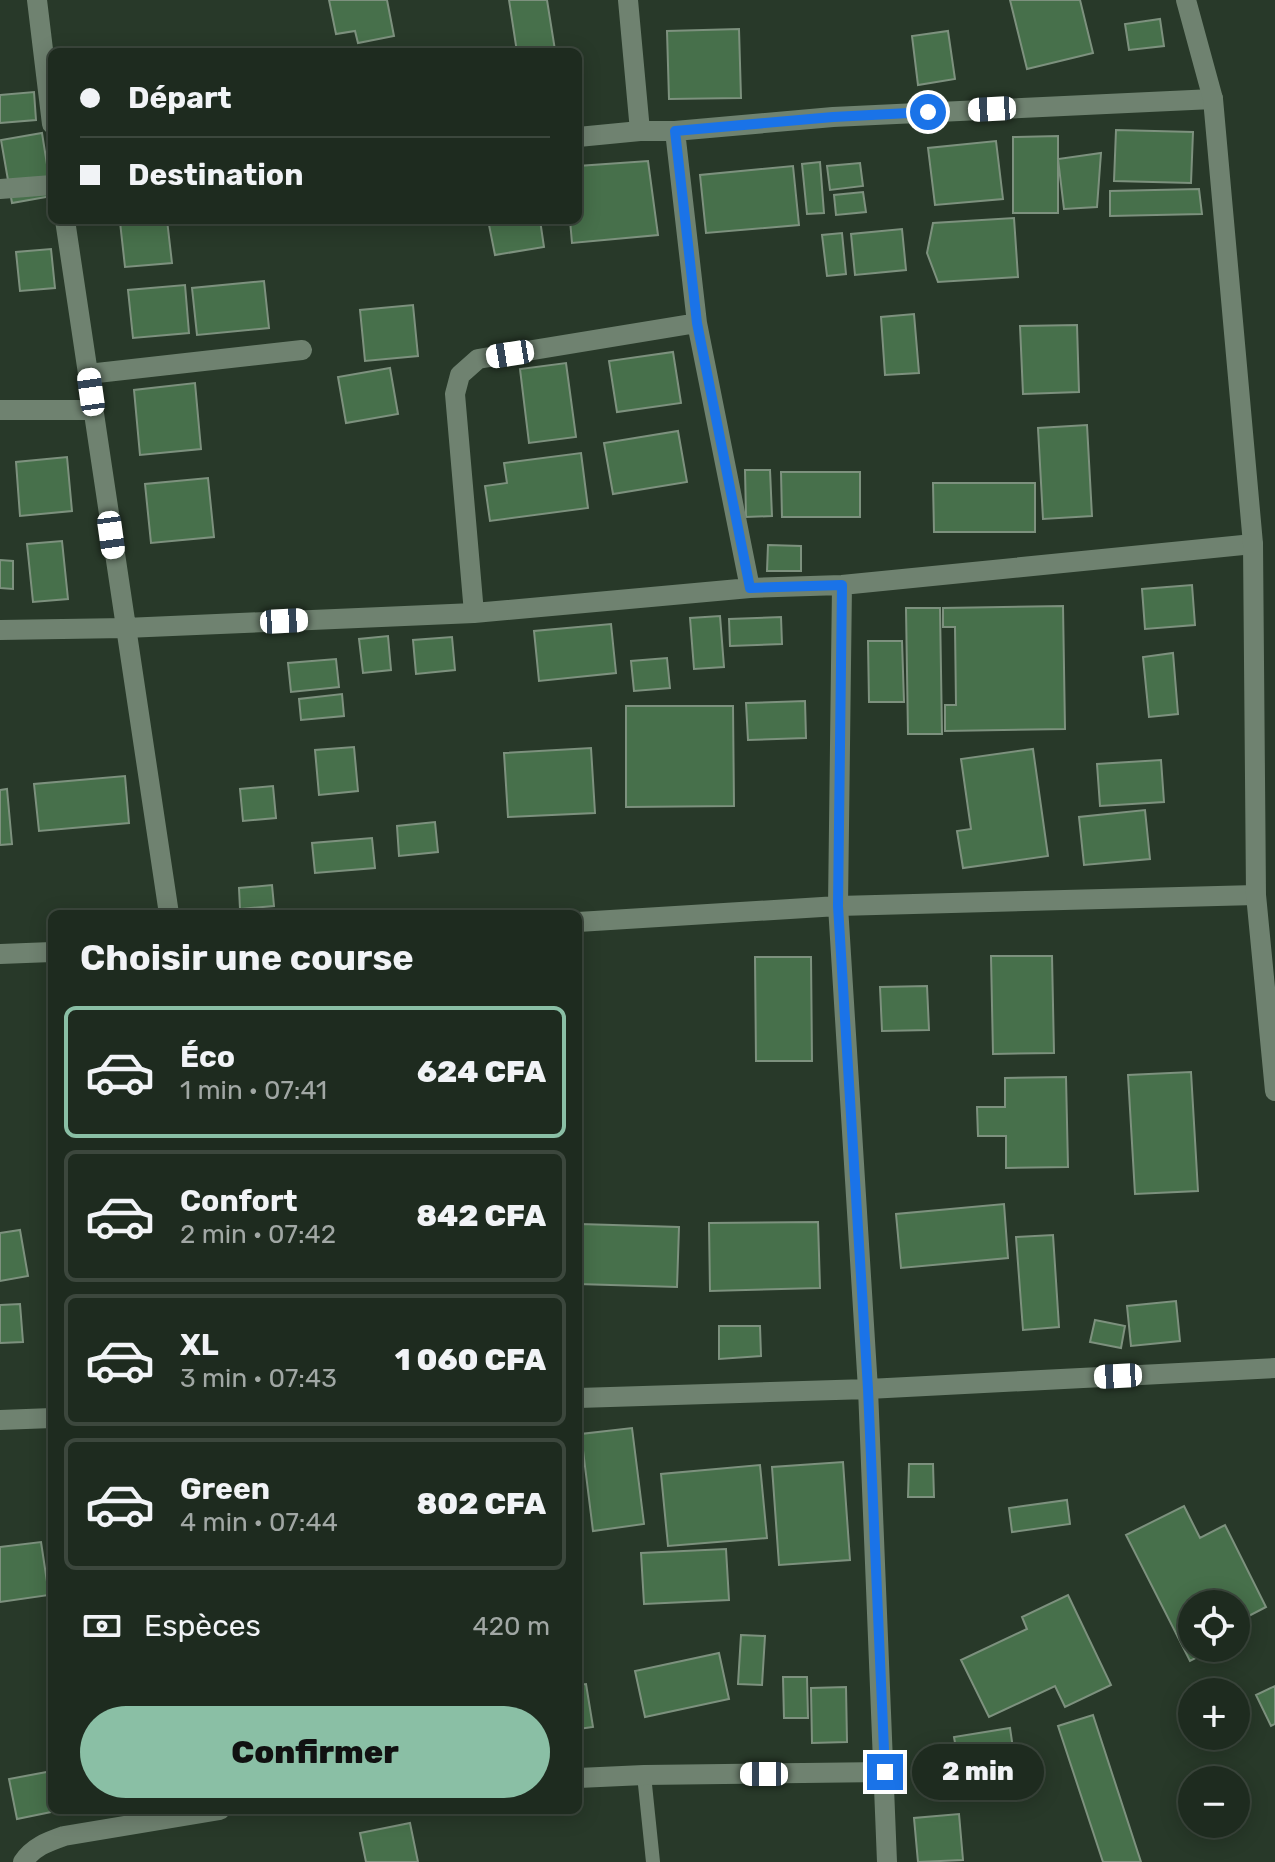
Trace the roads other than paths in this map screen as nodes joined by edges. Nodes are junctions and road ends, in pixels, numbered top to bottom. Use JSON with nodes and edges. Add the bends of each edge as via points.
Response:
{"nodes":[{"id":1,"x":37,"y":0,"type":"edge"},
{"id":2,"x":628,"y":0,"type":"edge"},
{"id":3,"x":1186,"y":0,"type":"edge"},
{"id":4,"x":48,"y":91,"type":"edge"},
{"id":5,"x":1213,"y":99,"type":"junction"},
{"id":6,"x":640,"y":131,"type":"junction"},
{"id":7,"x":675,"y":131,"type":"junction"},
{"id":8,"x":582,"y":137,"type":"edge"},
{"id":9,"x":48,"y":185,"type":"edge"},
{"id":10,"x":0,"y":189,"type":"edge"},
{"id":11,"x":66,"y":224,"type":"edge"},
{"id":12,"x":697,"y":323,"type":"junction"},
{"id":13,"x":302,"y":350,"type":"dead end"},
{"id":14,"x":88,"y":374,"type":"junction"},
{"id":15,"x":0,"y":410,"type":"edge"},
{"id":16,"x":94,"y":410,"type":"junction"},
{"id":17,"x":1253,"y":544,"type":"junction"},
{"id":18,"x":842,"y":585,"type":"junction"},
{"id":19,"x":750,"y":588,"type":"junction"},
{"id":20,"x":474,"y":613,"type":"junction"},
{"id":21,"x":125,"y":628,"type":"junction"},
{"id":22,"x":0,"y":630,"type":"edge"},
{"id":23,"x":1256,"y":895,"type":"junction"},
{"id":24,"x":838,"y":906,"type":"junction"},
{"id":25,"x":168,"y":910,"type":"edge"},
{"id":26,"x":582,"y":922,"type":"edge"},
{"id":27,"x":48,"y":952,"type":"edge"},
{"id":28,"x":0,"y":954,"type":"edge"},
{"id":29,"x":1275,"y":1091,"type":"edge"},
{"id":30,"x":1275,"y":1368,"type":"edge"},
{"id":31,"x":868,"y":1389,"type":"junction"},
{"id":32,"x":582,"y":1398,"type":"edge"},
{"id":33,"x":48,"y":1418,"type":"edge"},
{"id":34,"x":0,"y":1420,"type":"edge"},
{"id":35,"x":885,"y":1772,"type":"junction"},
{"id":36,"x":644,"y":1775,"type":"junction"},
{"id":37,"x":582,"y":1778,"type":"edge"},
{"id":38,"x":196,"y":1814,"type":"edge"},
{"id":39,"x":23,"y":1862,"type":"edge"},
{"id":40,"x":653,"y":1862,"type":"edge"},
{"id":41,"x":887,"y":1862,"type":"edge"}],
"edges":[{"from":1,"to":4,"type":"street"},
{"from":2,"to":6,"type":"street"},
{"from":3,"to":5,"type":"street"},
{"from":5,"to":7,"type":"street","via":[[833,117]]},
{"from":5,"to":17,"type":"street"},
{"from":6,"to":7,"type":"street"},
{"from":6,"to":8,"type":"street"},
{"from":7,"to":12,"type":"street"},
{"from":9,"to":10,"type":"street"},
{"from":11,"to":14,"type":"street"},
{"from":12,"to":19,"type":"street"},
{"from":12,"to":20,"type":"street","via":[[478,359],[460,375],[455,394]]},
{"from":13,"to":14,"type":"street"},
{"from":14,"to":16,"type":"street"},
{"from":15,"to":16,"type":"street"},
{"from":16,"to":21,"type":"street"},
{"from":17,"to":18,"type":"street"},
{"from":17,"to":23,"type":"street"},
{"from":18,"to":19,"type":"street"},
{"from":18,"to":24,"type":"street"},
{"from":19,"to":20,"type":"street"},
{"from":20,"to":21,"type":"street"},
{"from":21,"to":22,"type":"street"},
{"from":21,"to":25,"type":"street"},
{"from":23,"to":24,"type":"street"},
{"from":23,"to":29,"type":"street"},
{"from":24,"to":26,"type":"street"},
{"from":24,"to":31,"type":"street"},
{"from":27,"to":28,"type":"street"},
{"from":30,"to":31,"type":"street"},
{"from":31,"to":32,"type":"street"},
{"from":31,"to":35,"type":"street"},
{"from":33,"to":34,"type":"street"},
{"from":35,"to":36,"type":"street"},
{"from":35,"to":41,"type":"street"},
{"from":36,"to":37,"type":"street"},
{"from":36,"to":40,"type":"lane"},
{"from":38,"to":39,"type":"street","via":[[64,1836],[42,1844]]}]}
